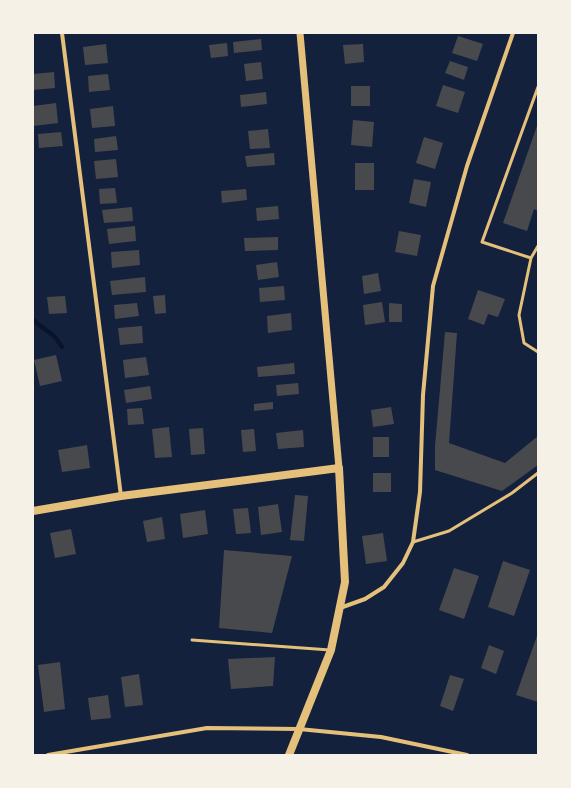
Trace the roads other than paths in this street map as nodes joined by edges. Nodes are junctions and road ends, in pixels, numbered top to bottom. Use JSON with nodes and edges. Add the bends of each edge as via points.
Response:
{"nodes":[{"id":1,"x":62,"y":33,"type":"edge"},
{"id":2,"x":300,"y":33,"type":"edge"},
{"id":3,"x":513,"y":33,"type":"edge"},
{"id":4,"x":538,"y":87,"type":"edge"},
{"id":5,"x":538,"y":246,"type":"edge"},
{"id":6,"x":531,"y":258,"type":"junction"},
{"id":7,"x":538,"y":352,"type":"edge"},
{"id":8,"x":339,"y":468,"type":"junction"},
{"id":9,"x":538,"y":473,"type":"edge"},
{"id":10,"x":121,"y":496,"type":"junction"},
{"id":11,"x":33,"y":511,"type":"edge"},
{"id":12,"x":413,"y":542,"type":"junction"},
{"id":13,"x":340,"y":609,"type":"junction"},
{"id":14,"x":192,"y":640,"type":"dead end"},
{"id":15,"x":331,"y":650,"type":"junction"},
{"id":16,"x":299,"y":729,"type":"junction"},
{"id":17,"x":445,"y":750,"type":"junction"},
{"id":18,"x":48,"y":755,"type":"edge"},
{"id":19,"x":290,"y":755,"type":"edge"},
{"id":20,"x":447,"y":755,"type":"edge"},
{"id":21,"x":467,"y":755,"type":"edge"}],
"edges":[{"from":1,"to":10,"type":"street"},
{"from":2,"to":8,"type":"street"},
{"from":3,"to":12,"type":"street","via":[[467,166],[433,286],[423,395],[420,492]]},
{"from":4,"to":6,"type":"lane","via":[[482,242]]},
{"from":5,"to":6,"type":"lane"},
{"from":6,"to":7,"type":"lane","via":[[519,315],[524,344]]},
{"from":8,"to":10,"type":"main road"},
{"from":8,"to":13,"type":"main road","via":[[345,582]]},
{"from":9,"to":12,"type":"lane","via":[[512,493],[449,531]]},
{"from":10,"to":11,"type":"main road"},
{"from":12,"to":13,"type":"street","via":[[403,563],[384,586],[365,599]]},
{"from":13,"to":15,"type":"main road"},
{"from":14,"to":15,"type":"lane"},
{"from":15,"to":16,"type":"main road"},
{"from":16,"to":17,"type":"street","via":[[381,736]]},
{"from":16,"to":18,"type":"street","via":[[207,728]]},
{"from":16,"to":19,"type":"main road"},
{"from":17,"to":20,"type":"lane"},
{"from":17,"to":21,"type":"street"}]}
